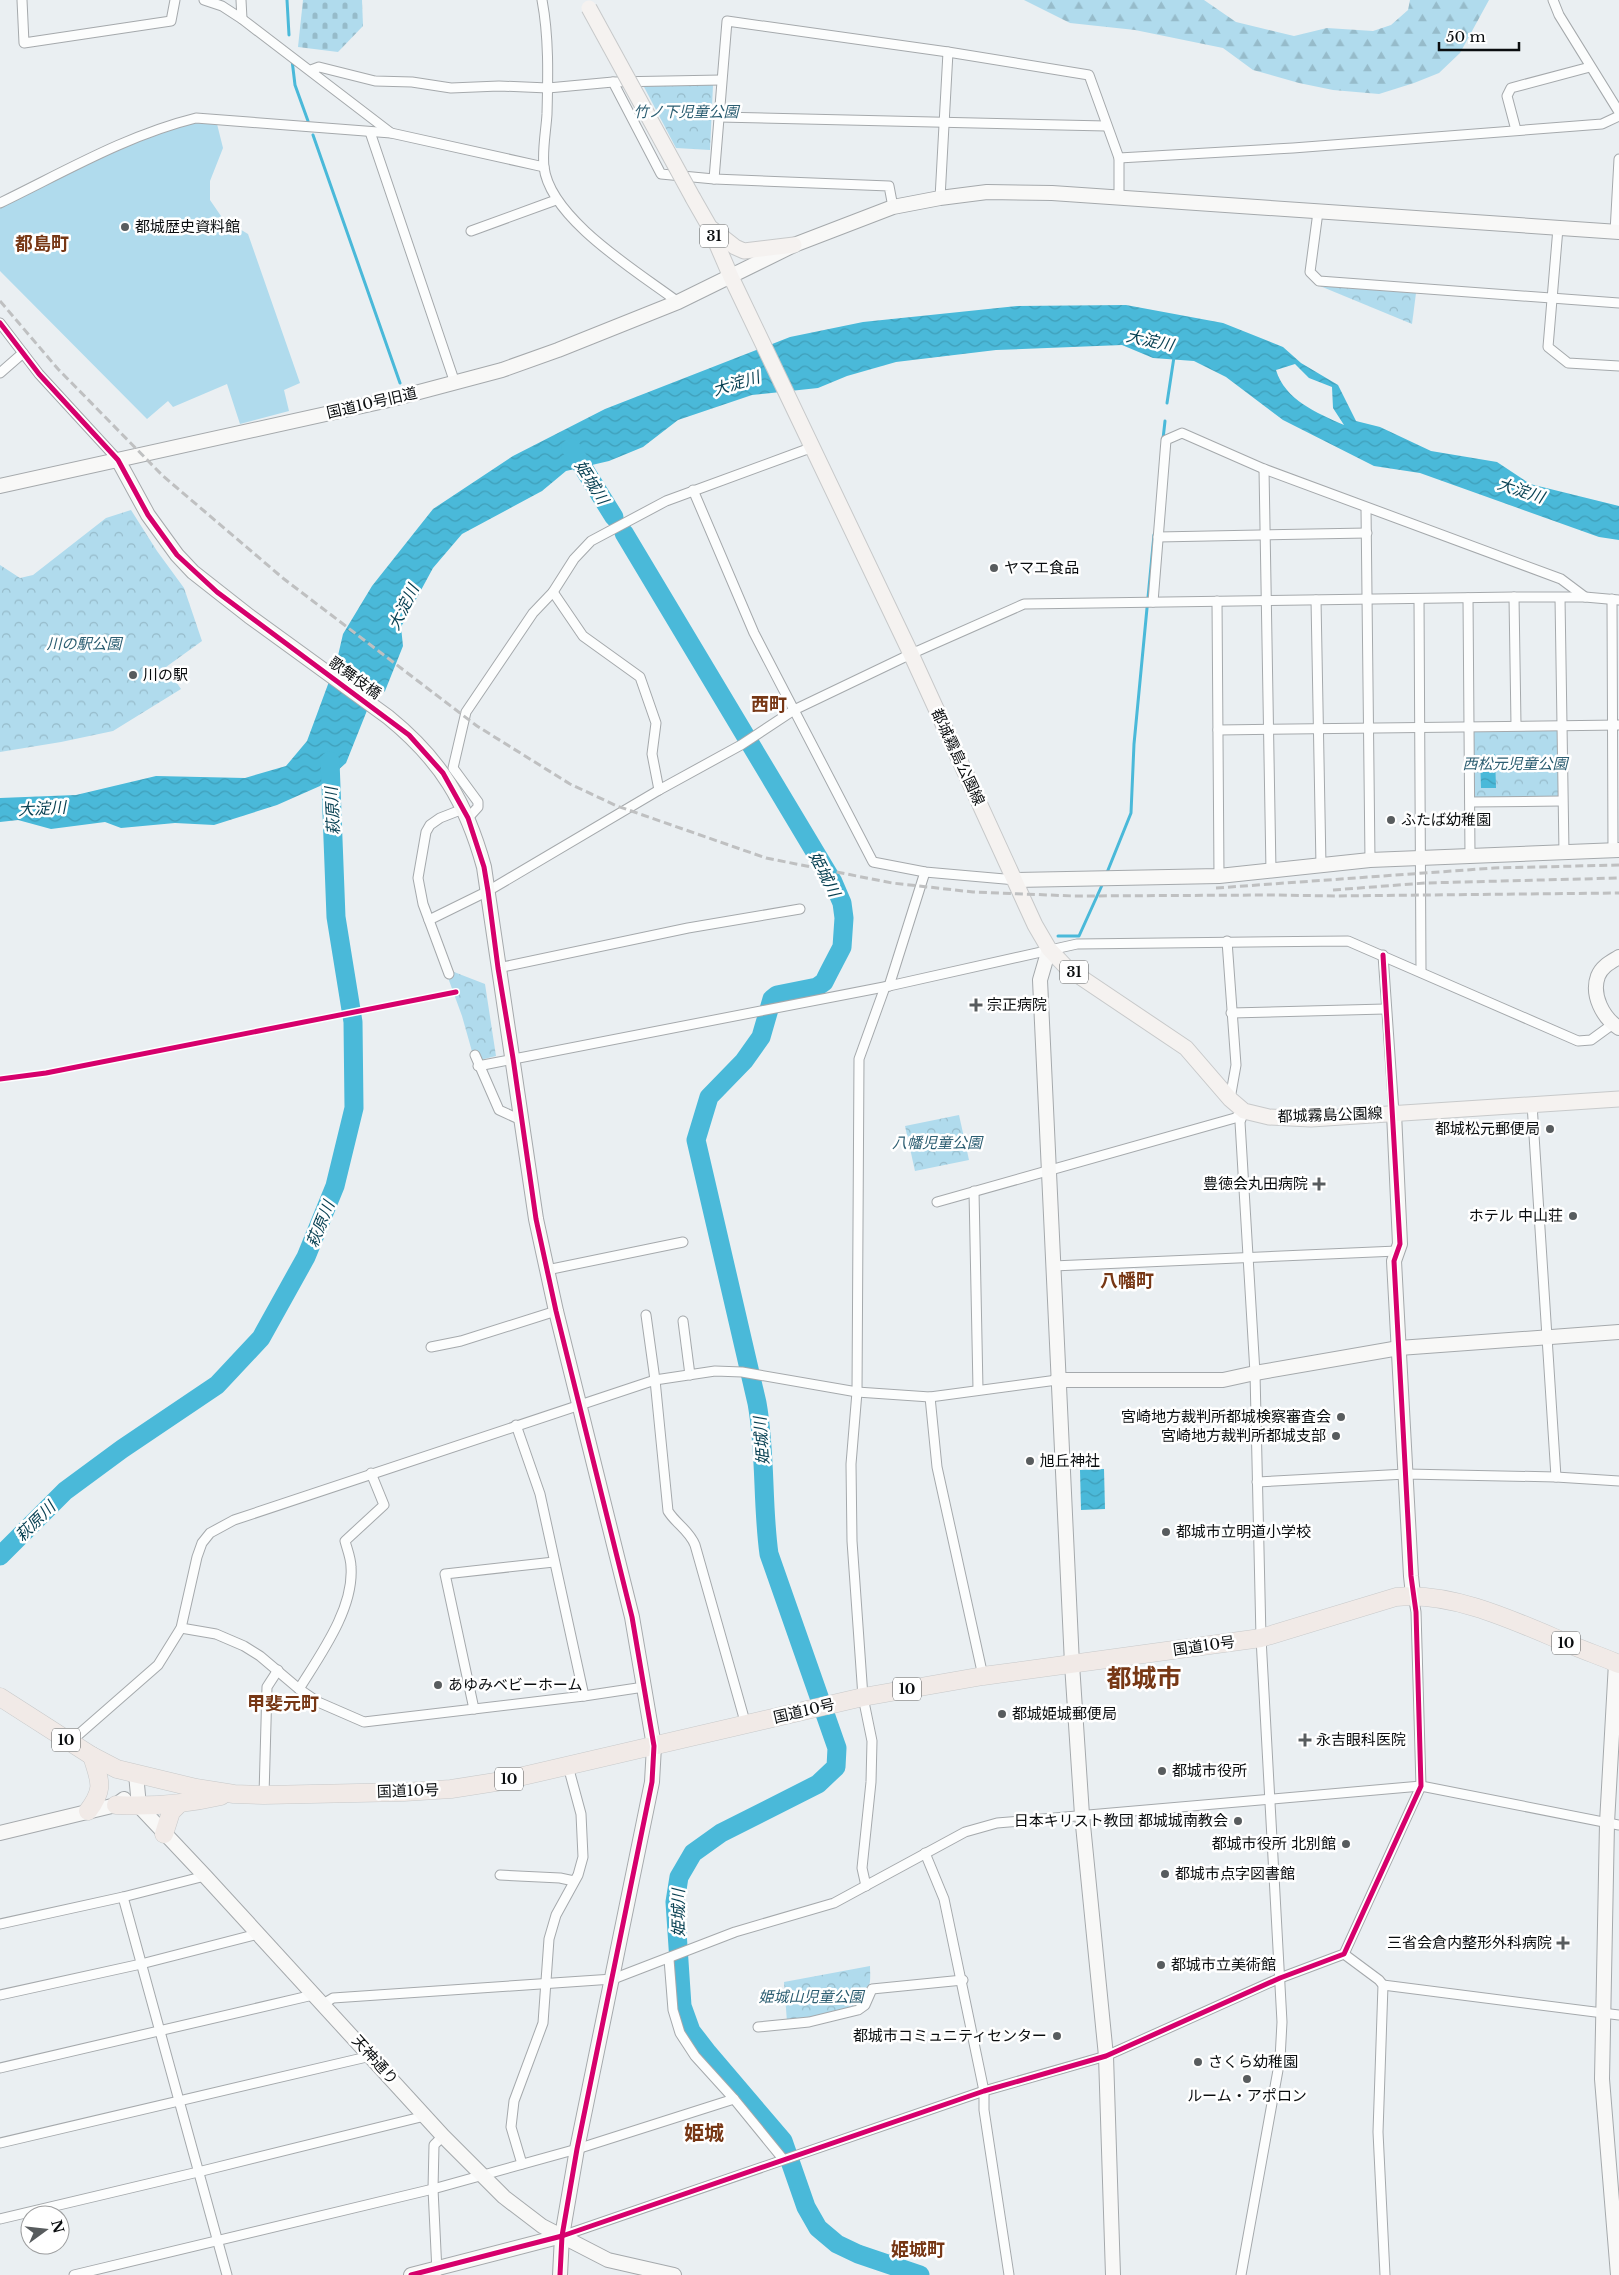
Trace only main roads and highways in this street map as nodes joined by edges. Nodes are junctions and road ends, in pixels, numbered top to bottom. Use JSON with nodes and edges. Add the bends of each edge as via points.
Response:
{"nodes":[{"id":1,"x":587,"y":4,"type":"edge"},
{"id":2,"x":709,"y":226,"type":"junction"},
{"id":3,"x":794,"y":245,"type":"road end"},
{"id":4,"x":1619,"y":1099,"type":"edge"},
{"id":5,"x":1618,"y":1661,"type":"edge"},
{"id":6,"x":0,"y":1698,"type":"edge"},
{"id":7,"x":92,"y":1756,"type":"junction"},
{"id":8,"x":234,"y":1794,"type":"junction"},
{"id":9,"x":179,"y":1804,"type":"junction"},
{"id":10,"x":116,"y":1805,"type":"road end"},
{"id":11,"x":88,"y":1811,"type":"road end"},
{"id":12,"x":164,"y":1834,"type":"road end"}],
"edges":[{"from":1,"to":2,"type":"main road","name":"都城霧島公園線","number":"31","bridge":true},
{"from":2,"to":3,"type":"main road","via":[[744,251]]},
{"from":2,"to":4,"type":"main road","name":"都城霧島公園線","number":"31","via":[[1035,925],[1049,950],[1067,968],[1186,1048],[1244,1111],[1269,1117],[1311,1119]]},
{"from":5,"to":8,"type":"highway","name":"国道10号","number":"10","via":[[1482,1610],[1413,1595],[1396,1597],[1261,1638],[983,1676],[863,1697],[502,1781],[404,1792]]},
{"from":6,"to":7,"type":"highway","name":"国道10号","number":"10"},
{"from":7,"to":8,"type":"highway","name":"国道10号","number":"10","via":[[117,1769]]},
{"from":7,"to":11,"type":"highway","via":[[101,1784],[98,1797]]},
{"from":8,"to":9,"type":"highway"},
{"from":9,"to":10,"type":"highway"},
{"from":9,"to":12,"type":"highway","via":[[171,1812]]}]}
